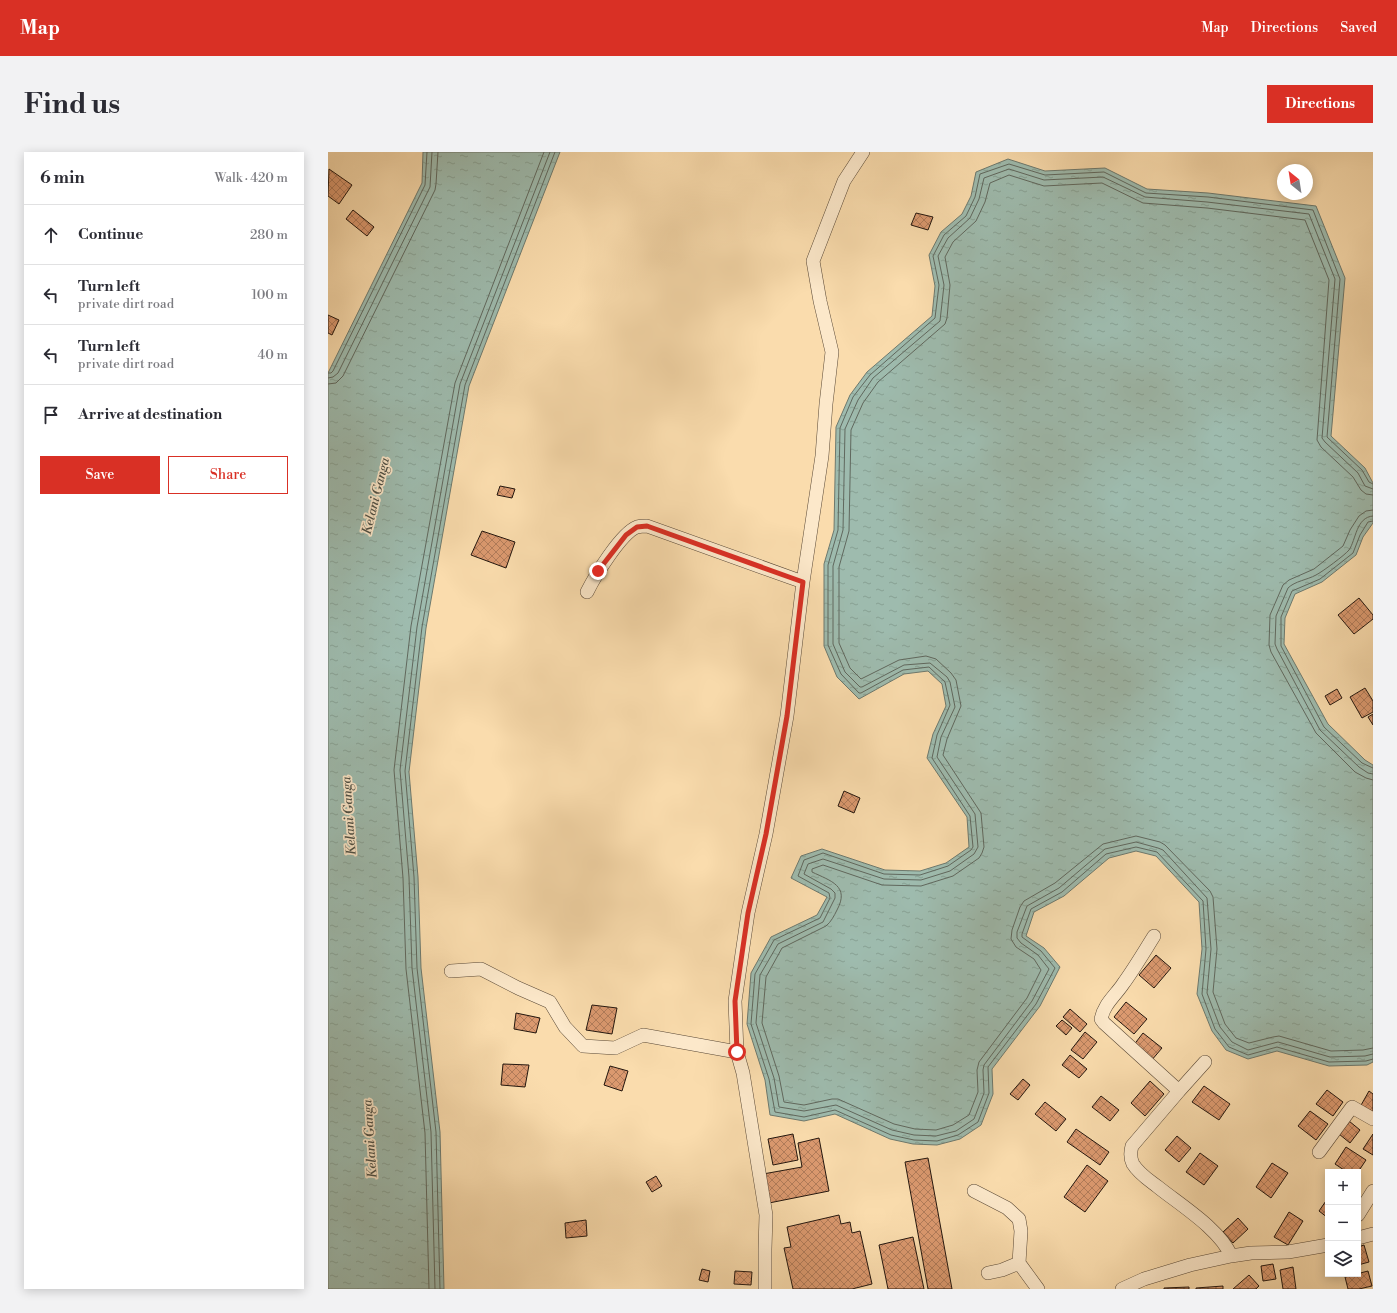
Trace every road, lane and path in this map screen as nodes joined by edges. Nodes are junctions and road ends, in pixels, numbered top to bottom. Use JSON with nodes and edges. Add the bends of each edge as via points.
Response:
{"nodes":[{"id":1,"x":863,"y":152,"type":"edge"},
{"id":2,"x":803,"y":582,"type":"junction"},
{"id":3,"x":587,"y":592,"type":"dead end"},
{"id":4,"x":1154,"y":936,"type":"dead end"},
{"id":5,"x":451,"y":971,"type":"dead end"},
{"id":6,"x":737,"y":1052,"type":"junction"},
{"id":7,"x":1205,"y":1062,"type":"dead end"},
{"id":8,"x":1179,"y":1091,"type":"junction"},
{"id":9,"x":1373,"y":1120,"type":"edge"},
{"id":10,"x":1319,"y":1152,"type":"dead end"},
{"id":11,"x":974,"y":1191,"type":"dead end"},
{"id":12,"x":1373,"y":1191,"type":"edge"},
{"id":13,"x":1361,"y":1210,"type":"edge"},
{"id":14,"x":1373,"y":1234,"type":"edge"},
{"id":15,"x":1361,"y":1237,"type":"edge"},
{"id":16,"x":1325,"y":1246,"type":"edge"},
{"id":17,"x":1231,"y":1256,"type":"junction"},
{"id":18,"x":1019,"y":1263,"type":"junction"},
{"id":19,"x":988,"y":1273,"type":"dead end"},
{"id":20,"x":765,"y":1289,"type":"edge"},
{"id":21,"x":1038,"y":1289,"type":"edge"},
{"id":22,"x":1122,"y":1289,"type":"edge"}],
"edges":[{"from":1,"to":2,"type":"street","via":[[844,181],[813,261],[832,352],[822,456]]},
{"from":2,"to":3,"type":"street","via":[[647,526],[637,527],[626,535],[598,571]]},
{"from":2,"to":6,"type":"street","via":[[786,723],[766,834],[748,913],[735,1001]]},
{"from":4,"to":8,"type":"street","via":[[1107,1004],[1101,1019]]},
{"from":5,"to":6,"type":"street","via":[[481,969],[550,1002],[565,1027],[583,1046],[615,1048],[643,1035]]},
{"from":6,"to":20,"type":"street","via":[[743,1073],[766,1215]]},
{"from":7,"to":8,"type":"street"},
{"from":8,"to":17,"type":"street","via":[[1132,1146],[1132,1163],[1141,1174],[1203,1222],[1222,1240]]},
{"from":9,"to":10,"type":"street","via":[[1352,1107]]},
{"from":11,"to":18,"type":"street","via":[[1007,1208],[1018,1219],[1021,1231]]},
{"from":12,"to":13,"type":"street"},
{"from":14,"to":15,"type":"street"},
{"from":16,"to":17,"type":"street","via":[[1288,1252]]},
{"from":17,"to":22,"type":"street","via":[[1190,1265],[1144,1279]]},
{"from":18,"to":19,"type":"street"},
{"from":18,"to":21,"type":"street"}]}
